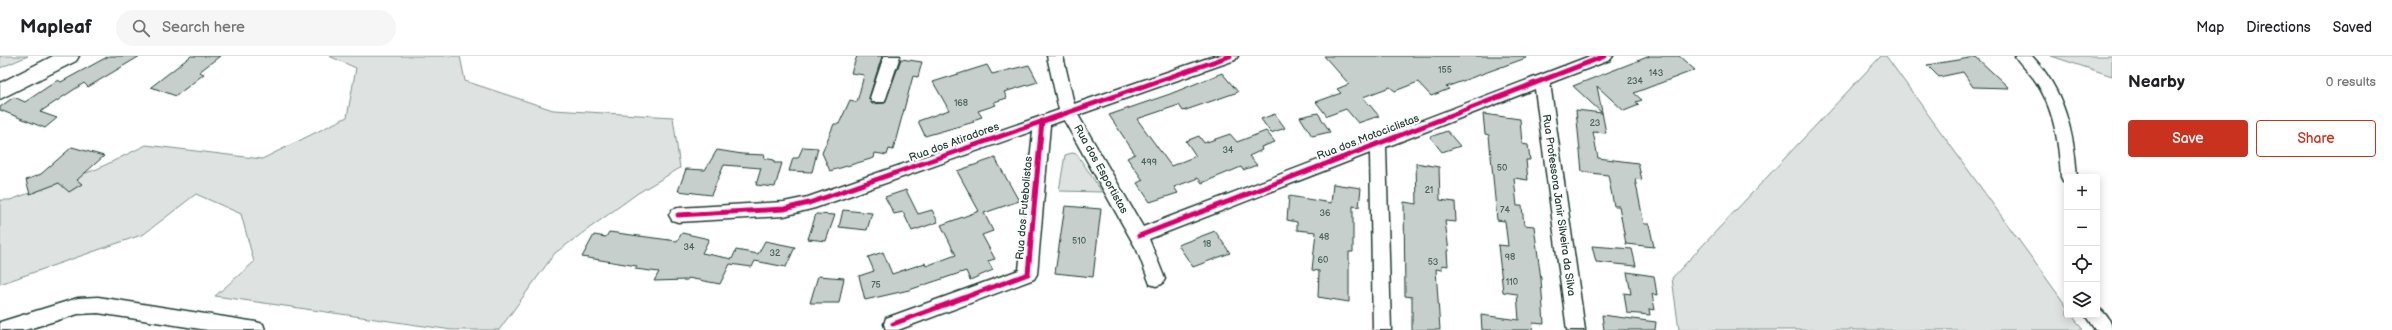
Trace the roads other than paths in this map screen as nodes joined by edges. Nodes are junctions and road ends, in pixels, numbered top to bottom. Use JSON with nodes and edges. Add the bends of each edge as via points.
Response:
{"nodes":[{"id":1,"x":68,"y":56,"type":"edge"},
{"id":2,"x":892,"y":56,"type":"edge"},
{"id":3,"x":1055,"y":56,"type":"edge"},
{"id":4,"x":1230,"y":56,"type":"edge"},
{"id":5,"x":1605,"y":56,"type":"edge"},
{"id":6,"x":2023,"y":56,"type":"edge"},
{"id":7,"x":1542,"y":80,"type":"junction"},
{"id":8,"x":0,"y":92,"type":"edge"},
{"id":9,"x":878,"y":98,"type":"dead end"},
{"id":10,"x":1068,"y":112,"type":"junction"},
{"id":11,"x":1042,"y":121,"type":"junction"},
{"id":12,"x":1378,"y":144,"type":"junction"},
{"id":13,"x":2069,"y":174,"type":"edge"},
{"id":14,"x":678,"y":215,"type":"dead end"},
{"id":15,"x":1139,"y":236,"type":"junction"},
{"id":16,"x":1156,"y":279,"type":"dead end"},
{"id":17,"x":2096,"y":318,"type":"edge"},
{"id":18,"x":893,"y":324,"type":"dead end"},
{"id":19,"x":197,"y":325,"type":"edge"},
{"id":20,"x":0,"y":330,"type":"edge"},
{"id":21,"x":256,"y":330,"type":"edge"},
{"id":22,"x":1382,"y":330,"type":"edge"},
{"id":23,"x":1576,"y":330,"type":"edge"},
{"id":24,"x":2106,"y":330,"type":"edge"}],
"edges":[{"from":1,"to":8,"type":"main road"},
{"from":2,"to":9,"type":"street"},
{"from":3,"to":10,"type":"street","name":"Rua dos Esportistas"},
{"from":4,"to":10,"type":"street","name":"Rua dos Atiradores"},
{"from":5,"to":7,"type":"street","name":"Rua dos Motociclistas"},
{"from":6,"to":13,"type":"street","via":[[2045,82],[2060,113]]},
{"from":7,"to":12,"type":"street","name":"Rua dos Motociclistas"},
{"from":7,"to":23,"type":"street","name":"Rua Professora Janir Silveira da Silva"},
{"from":10,"to":11,"type":"street","name":"Rua dos Atiradores"},
{"from":10,"to":15,"type":"street","name":"Rua dos Esportistas"},
{"from":11,"to":14,"type":"street","name":"Rua dos Atiradores","via":[[809,203],[784,209]]},
{"from":11,"to":18,"type":"street","name":"Rua dos Futebolistas","via":[[1028,274]]},
{"from":12,"to":15,"type":"street","name":"Rua dos Motociclistas"},
{"from":12,"to":22,"type":"street"},
{"from":15,"to":16,"type":"street","name":"Rua dos Esportistas"},
{"from":17,"to":24,"type":"street"},
{"from":19,"to":20,"type":"street","via":[[98,305],[78,306]]},
{"from":19,"to":21,"type":"street"}]}
